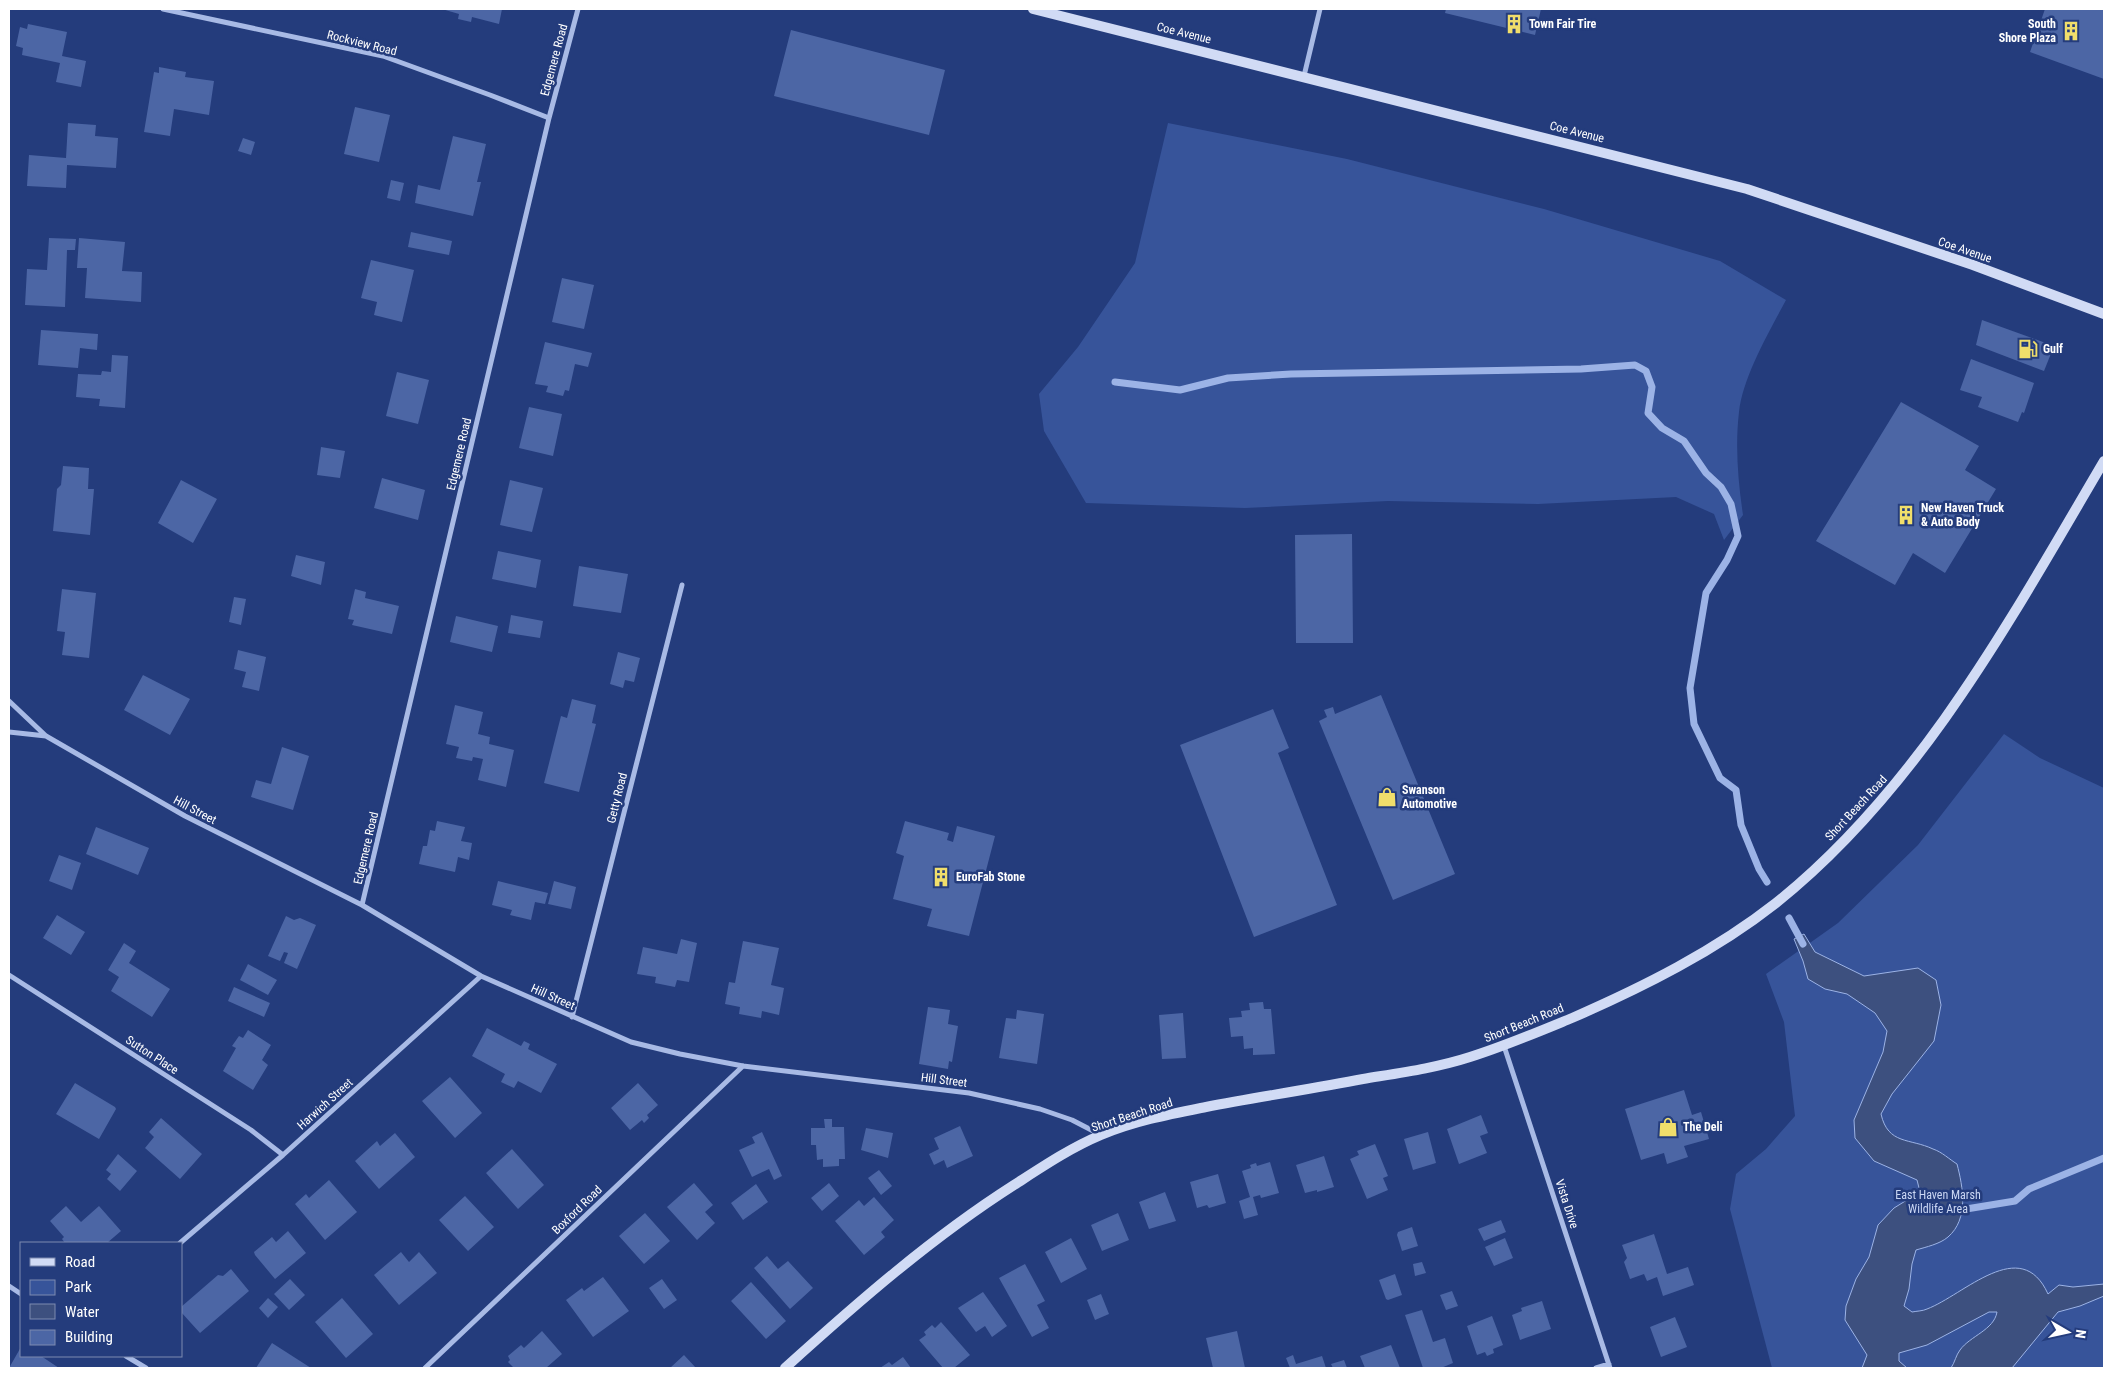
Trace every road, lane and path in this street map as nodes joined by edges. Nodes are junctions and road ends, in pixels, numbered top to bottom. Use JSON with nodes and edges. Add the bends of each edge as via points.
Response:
{"nodes":[{"id":1,"x":163,"y":9,"type":"edge"},
{"id":2,"x":578,"y":9,"type":"edge"},
{"id":3,"x":1033,"y":9,"type":"edge"},
{"id":4,"x":1320,"y":9,"type":"edge"},
{"id":5,"x":1304,"y":76,"type":"junction"},
{"id":6,"x":549,"y":118,"type":"junction"},
{"id":7,"x":2104,"y":314,"type":"edge"},
{"id":8,"x":2104,"y":461,"type":"edge"},
{"id":9,"x":682,"y":585,"type":"dead end"},
{"id":10,"x":9,"y":701,"type":"edge"},
{"id":11,"x":9,"y":732,"type":"edge"},
{"id":12,"x":46,"y":736,"type":"junction"},
{"id":13,"x":362,"y":905,"type":"junction"},
{"id":14,"x":9,"y":975,"type":"edge"},
{"id":15,"x":481,"y":976,"type":"junction"},
{"id":16,"x":572,"y":1017,"type":"junction"},
{"id":17,"x":1504,"y":1046,"type":"junction"},
{"id":18,"x":743,"y":1066,"type":"junction"},
{"id":19,"x":1101,"y":1135,"type":"junction"},
{"id":20,"x":283,"y":1155,"type":"junction"},
{"id":21,"x":181,"y":1242,"type":"edge"},
{"id":22,"x":9,"y":1286,"type":"edge"},
{"id":23,"x":20,"y":1293,"type":"edge"},
{"id":24,"x":128,"y":1357,"type":"edge"},
{"id":25,"x":1610,"y":1366,"type":"edge"},
{"id":26,"x":146,"y":1368,"type":"edge"},
{"id":27,"x":425,"y":1368,"type":"edge"},
{"id":28,"x":784,"y":1368,"type":"edge"},
{"id":29,"x":1596,"y":1368,"type":"edge"}],
"edges":[{"from":1,"to":6,"type":"street","name":"Rockview Road","via":[[383,56]]},
{"from":2,"to":6,"type":"street","name":"Edgemere Road"},
{"from":3,"to":5,"type":"main road","name":"Coe Avenue"},
{"from":4,"to":5,"type":"street"},
{"from":5,"to":7,"type":"main road","name":"Coe Avenue","via":[[1747,189],[1974,265]]},
{"from":6,"to":13,"type":"street","name":"Edgemere Road"},
{"from":8,"to":17,"type":"main road","name":"Short Beach Road","via":[[2040,570],[1930,740],[1880,802],[1820,865],[1775,904],[1690,959],[1618,997]]},
{"from":9,"to":16,"type":"street","name":"Getty Road"},
{"from":10,"to":12,"type":"street","name":"Hill Street"},
{"from":11,"to":12,"type":"street","name":"Hill Street"},
{"from":12,"to":13,"type":"street","name":"Hill Street","via":[[194,821]]},
{"from":13,"to":15,"type":"street","name":"Hill Street"},
{"from":14,"to":20,"type":"street","name":"Sutton Place","via":[[251,1130]]},
{"from":15,"to":16,"type":"street","name":"Hill Street"},
{"from":15,"to":20,"type":"street","name":"Harwich Street"},
{"from":16,"to":18,"type":"street","name":"Hill Street","via":[[631,1042]]},
{"from":17,"to":19,"type":"main road","name":"Short Beach Road","via":[[1431,1066],[1169,1114]]},
{"from":17,"to":25,"type":"street","name":"Vista Drive"},
{"from":18,"to":19,"type":"street","name":"Hill Street","via":[[969,1093],[1040,1109]]},
{"from":18,"to":27,"type":"street","name":"Boxford Road"},
{"from":19,"to":28,"type":"main road","name":"Short Beach Road","via":[[1047,1164],[967,1215],[856,1304]]},
{"from":20,"to":21,"type":"street","name":"Harwich Street"},
{"from":22,"to":23,"type":"street"},
{"from":24,"to":26,"type":"street"},
{"from":25,"to":29,"type":"street"}]}
